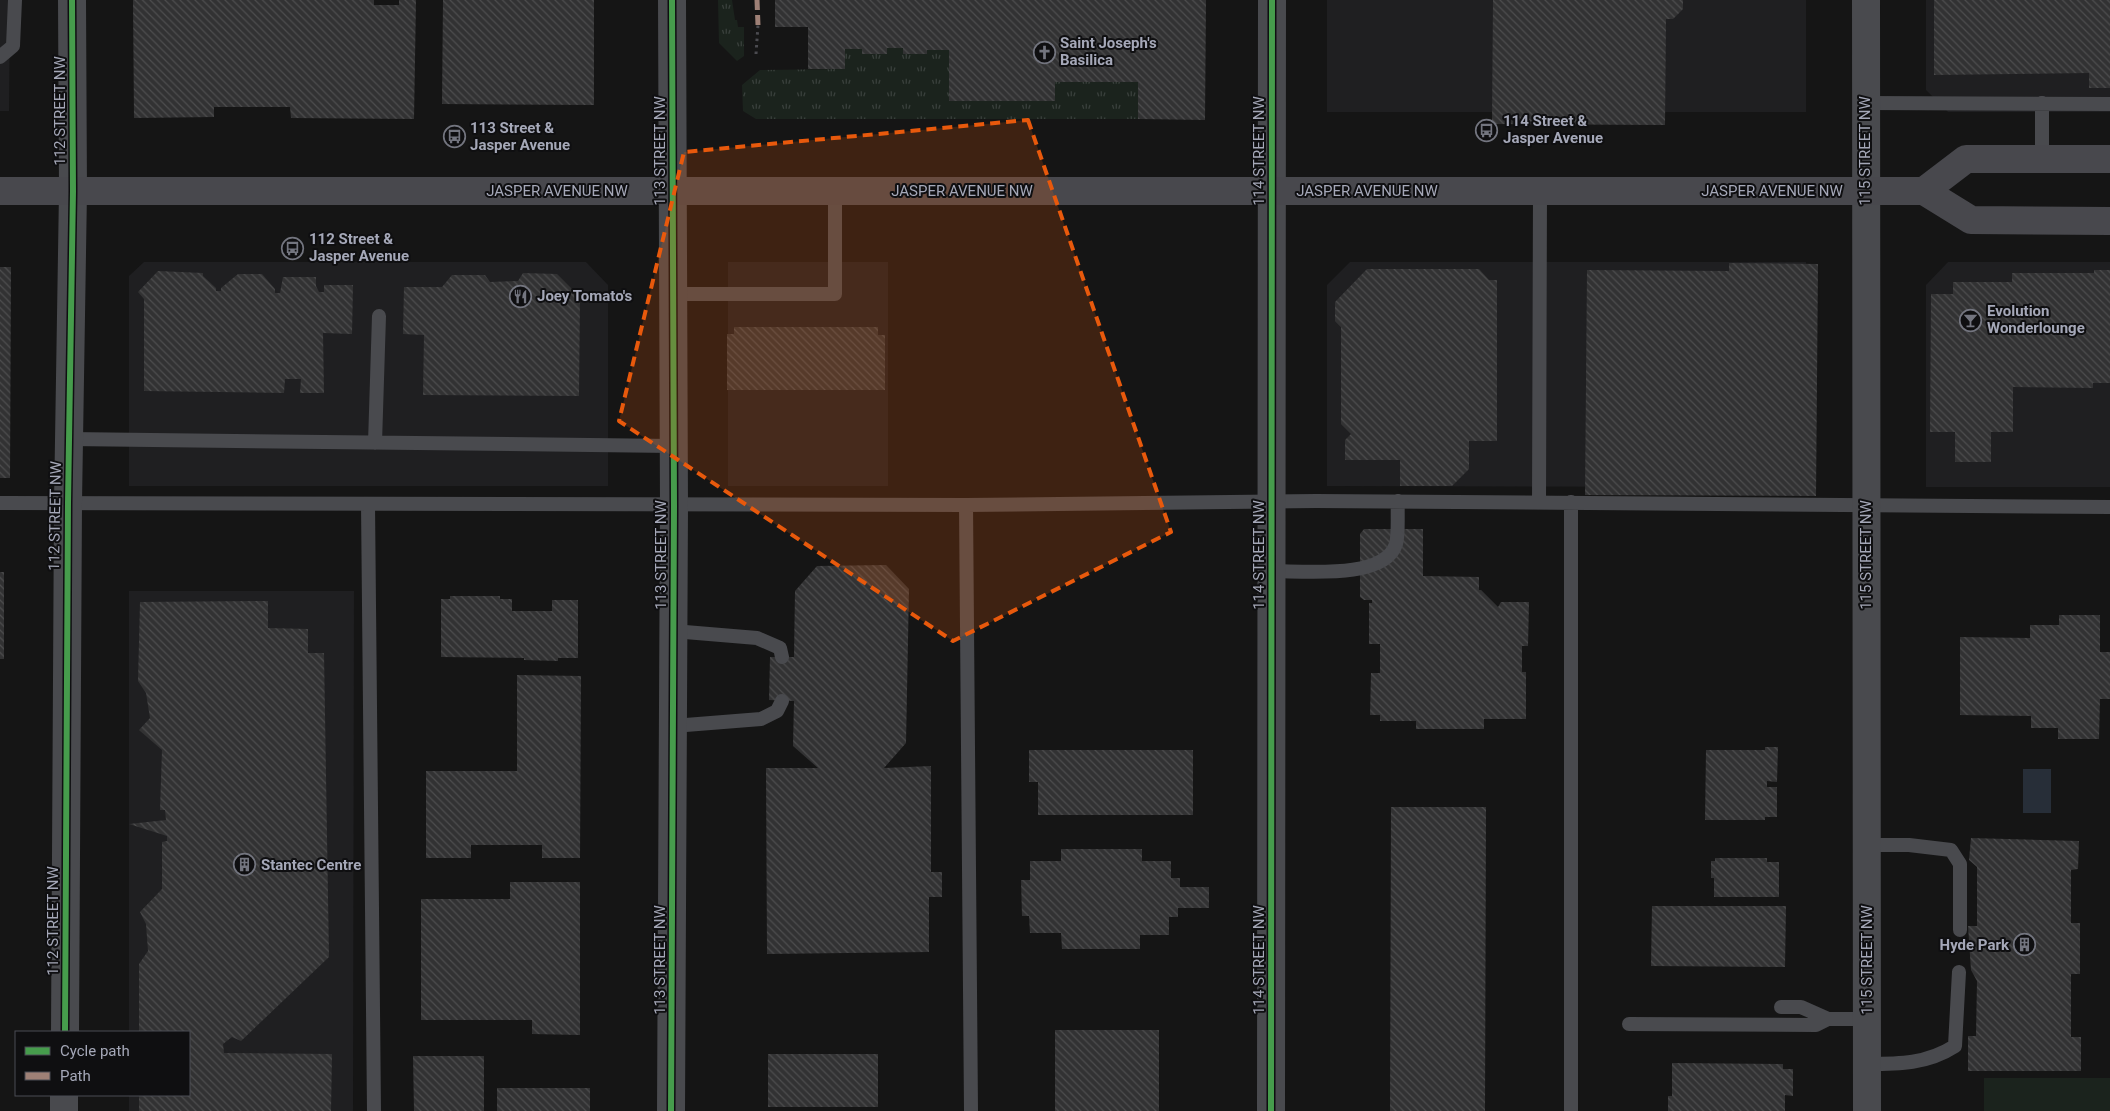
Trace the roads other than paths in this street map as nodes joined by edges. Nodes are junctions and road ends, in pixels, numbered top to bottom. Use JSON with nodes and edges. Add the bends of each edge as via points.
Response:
{"nodes":[{"id":1,"x":15,"y":0,"type":"edge"},
{"id":2,"x":72,"y":0,"type":"edge"},
{"id":3,"x":672,"y":0,"type":"edge"},
{"id":4,"x":1272,"y":0,"type":"edge"},
{"id":5,"x":1866,"y":0,"type":"edge"},
{"id":6,"x":0,"y":57,"type":"edge"},
{"id":7,"x":1865,"y":103,"type":"junction"},
{"id":8,"x":2042,"y":103,"type":"junction"},
{"id":9,"x":2110,"y":104,"type":"edge"},
{"id":10,"x":2042,"y":159,"type":"junction"},
{"id":11,"x":2110,"y":159,"type":"edge"},
{"id":12,"x":0,"y":190,"type":"edge"},
{"id":13,"x":73,"y":190,"type":"junction"},
{"id":14,"x":672,"y":190,"type":"junction"},
{"id":15,"x":835,"y":191,"type":"junction"},
{"id":16,"x":1272,"y":191,"type":"junction"},
{"id":17,"x":1540,"y":191,"type":"junction"},
{"id":18,"x":1924,"y":191,"type":"junction"},
{"id":19,"x":1865,"y":192,"type":"junction"},
{"id":20,"x":2110,"y":221,"type":"edge"},
{"id":21,"x":672,"y":294,"type":"junction"},
{"id":22,"x":379,"y":316,"type":"dead end"},
{"id":23,"x":69,"y":439,"type":"junction"},
{"id":24,"x":375,"y":443,"type":"junction"},
{"id":25,"x":674,"y":446,"type":"junction"},
{"id":26,"x":1272,"y":501,"type":"junction"},
{"id":27,"x":1398,"y":501,"type":"junction"},
{"id":28,"x":1539,"y":502,"type":"junction"},
{"id":29,"x":1571,"y":502,"type":"junction"},
{"id":30,"x":68,"y":503,"type":"junction"},
{"id":31,"x":0,"y":504,"type":"edge"},
{"id":32,"x":368,"y":504,"type":"junction"},
{"id":33,"x":1867,"y":504,"type":"junction"},
{"id":34,"x":966,"y":505,"type":"junction"},
{"id":35,"x":674,"y":506,"type":"junction"},
{"id":36,"x":2110,"y":507,"type":"edge"},
{"id":37,"x":1272,"y":571,"type":"junction"},
{"id":38,"x":674,"y":631,"type":"junction"},
{"id":39,"x":782,"y":656,"type":"dead end"},
{"id":40,"x":782,"y":701,"type":"dead end"},
{"id":41,"x":673,"y":726,"type":"junction"},
{"id":42,"x":1866,"y":845,"type":"junction"},
{"id":43,"x":1960,"y":930,"type":"dead end"},
{"id":44,"x":1960,"y":972,"type":"dead end"},
{"id":45,"x":1781,"y":1007,"type":"dead end"},
{"id":46,"x":1828,"y":1019,"type":"junction"},
{"id":47,"x":1867,"y":1019,"type":"junction"},
{"id":48,"x":1629,"y":1024,"type":"dead end"},
{"id":49,"x":65,"y":1031,"type":"edge"},
{"id":50,"x":1867,"y":1064,"type":"junction"},
{"id":51,"x":64,"y":1096,"type":"edge"},
{"id":52,"x":64,"y":1111,"type":"edge"},
{"id":53,"x":374,"y":1111,"type":"edge"},
{"id":54,"x":672,"y":1111,"type":"edge"},
{"id":55,"x":971,"y":1111,"type":"edge"},
{"id":56,"x":1270,"y":1111,"type":"edge"},
{"id":57,"x":1571,"y":1111,"type":"edge"},
{"id":58,"x":1867,"y":1111,"type":"edge"}],
"edges":[{"from":1,"to":6,"type":"lane","via":[[13,46]]},
{"from":2,"to":13,"type":"street","name":"112 STREET NW"},
{"from":3,"to":14,"type":"street","name":"113 STREET NW"},
{"from":4,"to":16,"type":"street","name":"114 STREET NW"},
{"from":5,"to":7,"type":"street","name":"115 STREET NW"},
{"from":7,"to":8,"type":"lane"},
{"from":7,"to":19,"type":"street","name":"115 STREET NW"},
{"from":8,"to":9,"type":"lane"},
{"from":8,"to":10,"type":"lane"},
{"from":10,"to":11,"type":"main road"},
{"from":10,"to":18,"type":"main road","via":[[1966,159]]},
{"from":12,"to":13,"type":"main road","name":"JASPER AVENUE NW"},
{"from":13,"to":14,"type":"main road","name":"JASPER AVENUE NW"},
{"from":13,"to":23,"type":"street","name":"112 STREET NW"},
{"from":14,"to":15,"type":"main road","name":"JASPER AVENUE NW"},
{"from":14,"to":21,"type":"street","name":"113 STREET NW"},
{"from":15,"to":16,"type":"main road","name":"JASPER AVENUE NW"},
{"from":15,"to":21,"type":"lane","via":[[835,294]]},
{"from":16,"to":17,"type":"main road","name":"JASPER AVENUE NW"},
{"from":16,"to":26,"type":"street","name":"114 STREET NW"},
{"from":17,"to":19,"type":"main road","name":"JASPER AVENUE NW"},
{"from":17,"to":28,"type":"lane"},
{"from":18,"to":19,"type":"main road","name":"JASPER AVENUE NW"},
{"from":18,"to":20,"type":"main road","via":[[1971,220]]},
{"from":19,"to":33,"type":"street","name":"115 STREET NW"},
{"from":21,"to":25,"type":"street","name":"113 STREET NW"},
{"from":22,"to":24,"type":"lane"},
{"from":23,"to":24,"type":"lane"},
{"from":23,"to":30,"type":"street","name":"112 STREET NW"},
{"from":24,"to":25,"type":"lane"},
{"from":25,"to":35,"type":"street","name":"113 STREET NW"},
{"from":26,"to":27,"type":"lane"},
{"from":26,"to":34,"type":"lane"},
{"from":26,"to":37,"type":"street","name":"114 STREET NW"},
{"from":27,"to":28,"type":"lane"},
{"from":27,"to":37,"type":"lane","via":[[1396,543],[1389,558],[1377,565],[1360,570]]},
{"from":28,"to":29,"type":"lane"},
{"from":29,"to":33,"type":"lane"},
{"from":29,"to":57,"type":"lane"},
{"from":30,"to":31,"type":"lane"},
{"from":30,"to":32,"type":"lane"},
{"from":30,"to":49,"type":"street","name":"112 STREET NW"},
{"from":32,"to":35,"type":"lane"},
{"from":32,"to":53,"type":"lane"},
{"from":33,"to":36,"type":"lane"},
{"from":33,"to":42,"type":"street","name":"115 STREET NW"},
{"from":34,"to":35,"type":"lane"},
{"from":34,"to":55,"type":"lane"},
{"from":35,"to":38,"type":"street","name":"113 STREET NW"},
{"from":37,"to":56,"type":"street","name":"114 STREET NW"},
{"from":38,"to":39,"type":"lane","via":[[757,638],[780,648]]},
{"from":38,"to":41,"type":"street","name":"113 STREET NW"},
{"from":40,"to":41,"type":"lane","via":[[777,711],[762,719]]},
{"from":41,"to":54,"type":"street","name":"113 STREET NW"},
{"from":42,"to":43,"type":"lane","via":[[1909,845],[1951,850],[1960,864]]},
{"from":42,"to":47,"type":"street","name":"115 STREET NW"},
{"from":44,"to":50,"type":"lane","via":[[1954,1046],[1940,1056],[1910,1064]]},
{"from":45,"to":46,"type":"lane","via":[[1801,1007]]},
{"from":46,"to":47,"type":"lane"},
{"from":46,"to":48,"type":"lane","via":[[1816,1025]]},
{"from":47,"to":50,"type":"street","name":"115 STREET NW"},
{"from":50,"to":58,"type":"street","name":"115 STREET NW"},
{"from":51,"to":52,"type":"street"}]}
